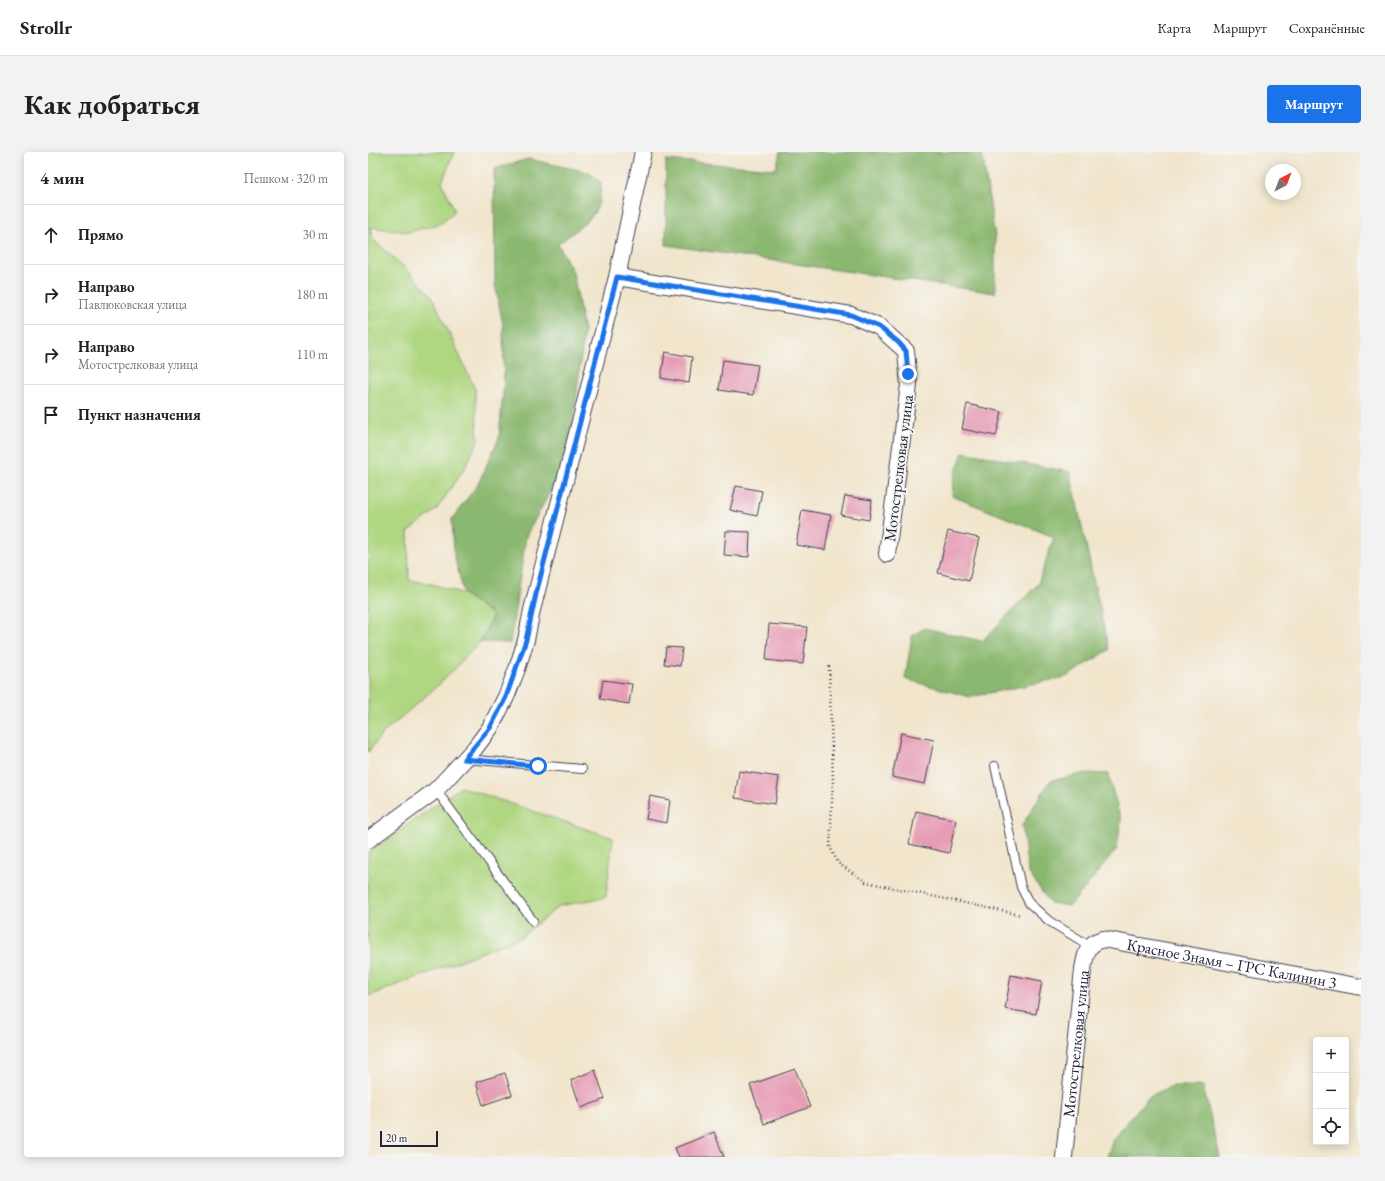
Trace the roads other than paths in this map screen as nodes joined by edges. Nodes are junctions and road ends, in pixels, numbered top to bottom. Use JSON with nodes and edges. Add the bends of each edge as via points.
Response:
{"nodes":[{"id":1,"x":643,"y":152,"type":"edge"},
{"id":2,"x":617,"y":277,"type":"junction"},
{"id":3,"x":887,"y":554,"type":"dead end"},
{"id":4,"x":464,"y":759,"type":"junction"},
{"id":5,"x":995,"y":766,"type":"dead end"},
{"id":6,"x":582,"y":769,"type":"dead end"},
{"id":7,"x":436,"y":790,"type":"junction"},
{"id":8,"x":368,"y":840,"type":"edge"},
{"id":9,"x":533,"y":921,"type":"dead end"},
{"id":10,"x":1096,"y":942,"type":"junction"},
{"id":11,"x":1361,"y":987,"type":"edge"},
{"id":12,"x":1064,"y":1157,"type":"edge"}],
"edges":[{"from":1,"to":2,"type":"street"},
{"from":2,"to":3,"type":"street","name":"Мотострелковая улица","via":[[851,315],[879,327],[898,342],[906,351],[909,385]]},
{"from":2,"to":4,"type":"street","via":[[526,640],[506,697],[490,728]]},
{"from":4,"to":6,"type":"lane"},
{"from":4,"to":7,"type":"street"},
{"from":5,"to":10,"type":"lane","via":[[1021,887],[1029,903],[1049,921]]},
{"from":7,"to":8,"type":"street"},
{"from":7,"to":9,"type":"lane"},
{"from":10,"to":11,"type":"street","name":"Красное Знамя – ГРС Калинин 3"},
{"from":10,"to":12,"type":"street","name":"Мотострелковая улица","via":[[1086,955],[1083,969]]}]}
